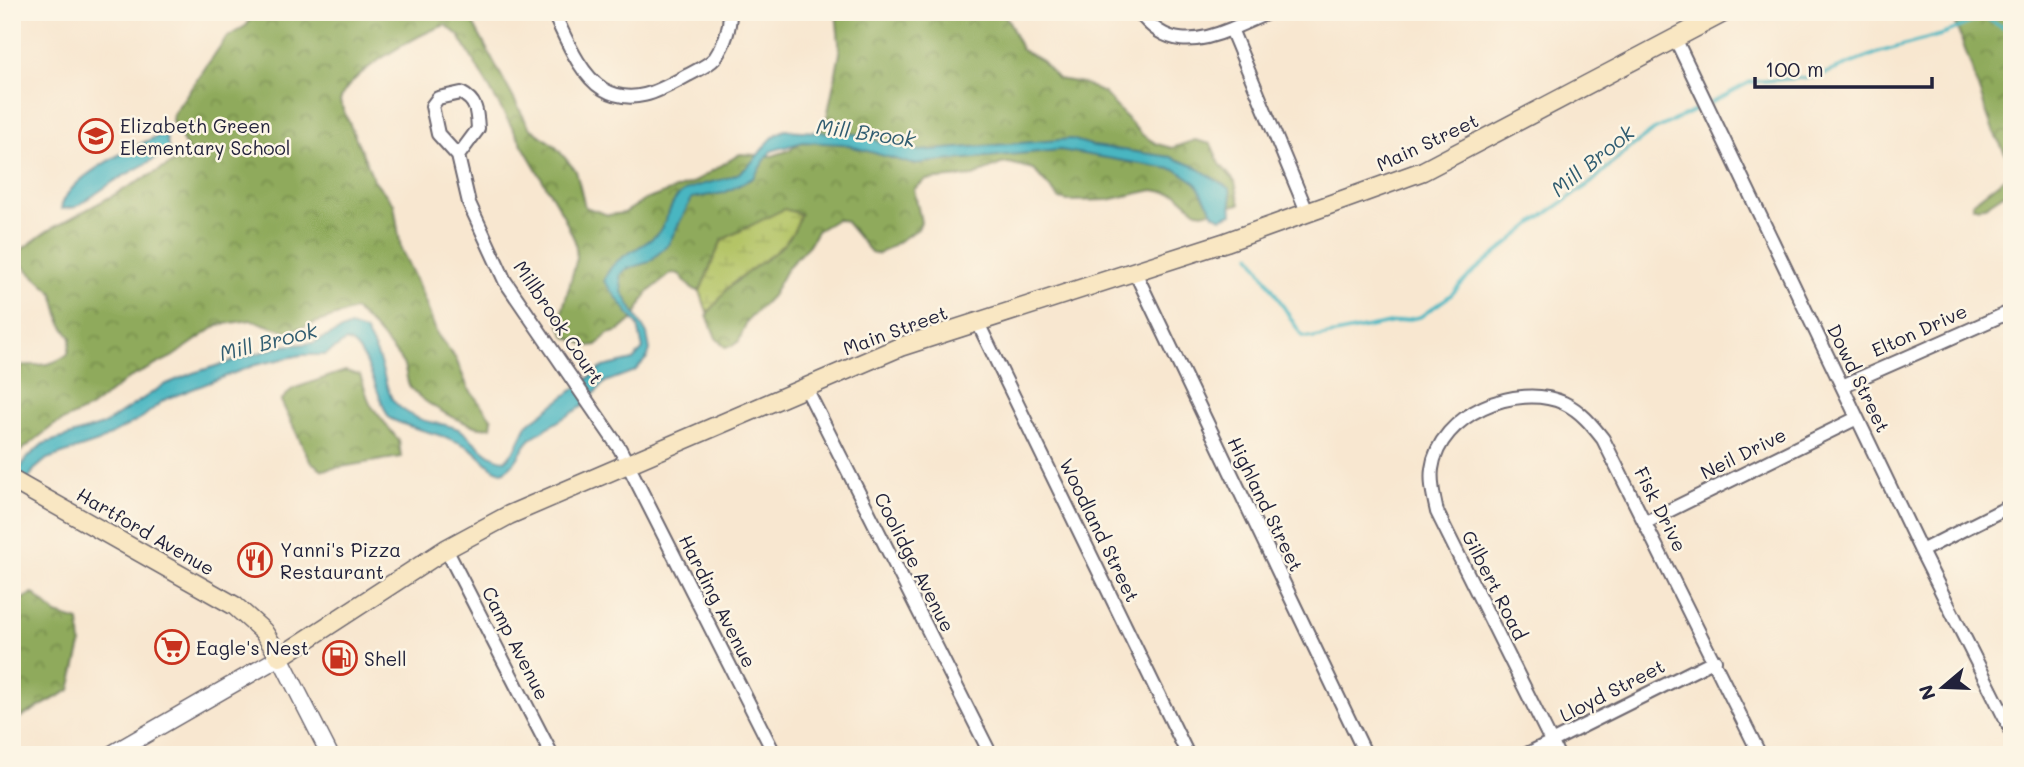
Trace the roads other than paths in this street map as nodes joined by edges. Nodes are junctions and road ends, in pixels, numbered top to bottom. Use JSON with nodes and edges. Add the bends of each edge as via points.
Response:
{"nodes":[{"id":1,"x":553,"y":12,"type":"edge"},
{"id":2,"x":730,"y":12,"type":"edge"},
{"id":3,"x":1139,"y":12,"type":"edge"},
{"id":4,"x":1270,"y":12,"type":"edge"},
{"id":5,"x":1725,"y":12,"type":"edge"},
{"id":6,"x":1231,"y":29,"type":"junction"},
{"id":7,"x":1675,"y":38,"type":"junction"},
{"id":8,"x":458,"y":156,"type":"junction"},
{"id":9,"x":1308,"y":214,"type":"junction"},
{"id":10,"x":1134,"y":270,"type":"junction"},
{"id":11,"x":2012,"y":311,"type":"edge"},
{"id":12,"x":978,"y":323,"type":"junction"},
{"id":13,"x":804,"y":386,"type":"junction"},
{"id":14,"x":1842,"y":386,"type":"junction"},
{"id":15,"x":1857,"y":418,"type":"junction"},
{"id":16,"x":1452,"y":428,"type":"joint"},
{"id":17,"x":627,"y":464,"type":"junction"},
{"id":18,"x":12,"y":480,"type":"edge"},
{"id":19,"x":2012,"y":505,"type":"edge"},
{"id":20,"x":1646,"y":522,"type":"junction"},
{"id":21,"x":446,"y":549,"type":"junction"},
{"id":22,"x":1921,"y":551,"type":"junction"},
{"id":23,"x":280,"y":657,"type":"junction"},
{"id":24,"x":1715,"y":660,"type":"junction"},
{"id":25,"x":2012,"y":732,"type":"edge"},
{"id":26,"x":1552,"y":742,"type":"junction"},
{"id":27,"x":120,"y":752,"type":"edge"},
{"id":28,"x":330,"y":755,"type":"edge"},
{"id":29,"x":552,"y":755,"type":"edge"},
{"id":30,"x":775,"y":755,"type":"edge"},
{"id":31,"x":991,"y":755,"type":"edge"},
{"id":32,"x":1188,"y":755,"type":"edge"},
{"id":33,"x":1366,"y":755,"type":"edge"},
{"id":34,"x":1525,"y":755,"type":"edge"},
{"id":35,"x":1558,"y":755,"type":"edge"},
{"id":36,"x":1760,"y":755,"type":"edge"}],
"edges":[{"from":1,"to":2,"type":"street","via":[[601,88],[636,97],[653,94],[714,60]]},
{"from":3,"to":6,"type":"street","via":[[1150,26],[1179,40],[1201,41]]},
{"from":4,"to":6,"type":"street"},
{"from":5,"to":7,"type":"main road","name":"Main Street"},
{"from":6,"to":9,"type":"street"},
{"from":7,"to":9,"type":"main road","name":"Main Street","via":[[1423,171]]},
{"from":7,"to":14,"type":"street","name":"Dowd Street"},
{"from":8,"to":8,"type":"street","name":"Millbrook Court","via":[[478,129],[477,110],[471,98],[461,93],[438,99],[432,106],[438,134]]},
{"from":8,"to":17,"type":"street","name":"Millbrook Court","via":[[469,203],[505,281]]},
{"from":9,"to":10,"type":"main road","name":"Main Street"},
{"from":10,"to":12,"type":"main road","name":"Main Street"},
{"from":10,"to":33,"type":"street","name":"Highland Street"},
{"from":11,"to":14,"type":"street","name":"Elton Drive"},
{"from":12,"to":13,"type":"main road","name":"Main Street","via":[[900,347]]},
{"from":12,"to":32,"type":"street","name":"Woodland Street"},
{"from":13,"to":17,"type":"main road","name":"Main Street"},
{"from":13,"to":31,"type":"street","name":"Coolidge Avenue"},
{"from":14,"to":15,"type":"street","name":"Dowd Street"},
{"from":15,"to":20,"type":"street","name":"Neil Drive"},
{"from":15,"to":22,"type":"street","name":"Dowd Street"},
{"from":16,"to":20,"type":"street","name":"Fisk Drive","via":[[1504,399],[1528,396],[1564,403],[1586,417],[1603,439]]},
{"from":16,"to":26,"type":"street","name":"Gilbert Road","via":[[1432,469],[1437,512]]},
{"from":17,"to":21,"type":"main road","name":"Main Street","via":[[509,515]]},
{"from":17,"to":30,"type":"street","name":"Harding Avenue"},
{"from":18,"to":23,"type":"main road","name":"Hartford Avenue","via":[[235,606],[262,631]]},
{"from":19,"to":22,"type":"street"},
{"from":20,"to":24,"type":"street","name":"Fisk Drive"},
{"from":21,"to":23,"type":"main road","name":"Main Street"},
{"from":21,"to":29,"type":"street","name":"Camp Avenue"},
{"from":22,"to":25,"type":"street","name":"Dowd Street"},
{"from":23,"to":27,"type":"street","name":"Main Street"},
{"from":23,"to":28,"type":"street"},
{"from":24,"to":26,"type":"street","name":"Lloyd Street"},
{"from":24,"to":36,"type":"street","name":"Fisk Drive"},
{"from":26,"to":34,"type":"street","name":"Lloyd Street"},
{"from":26,"to":35,"type":"street","name":"Gilbert Road"}]}
